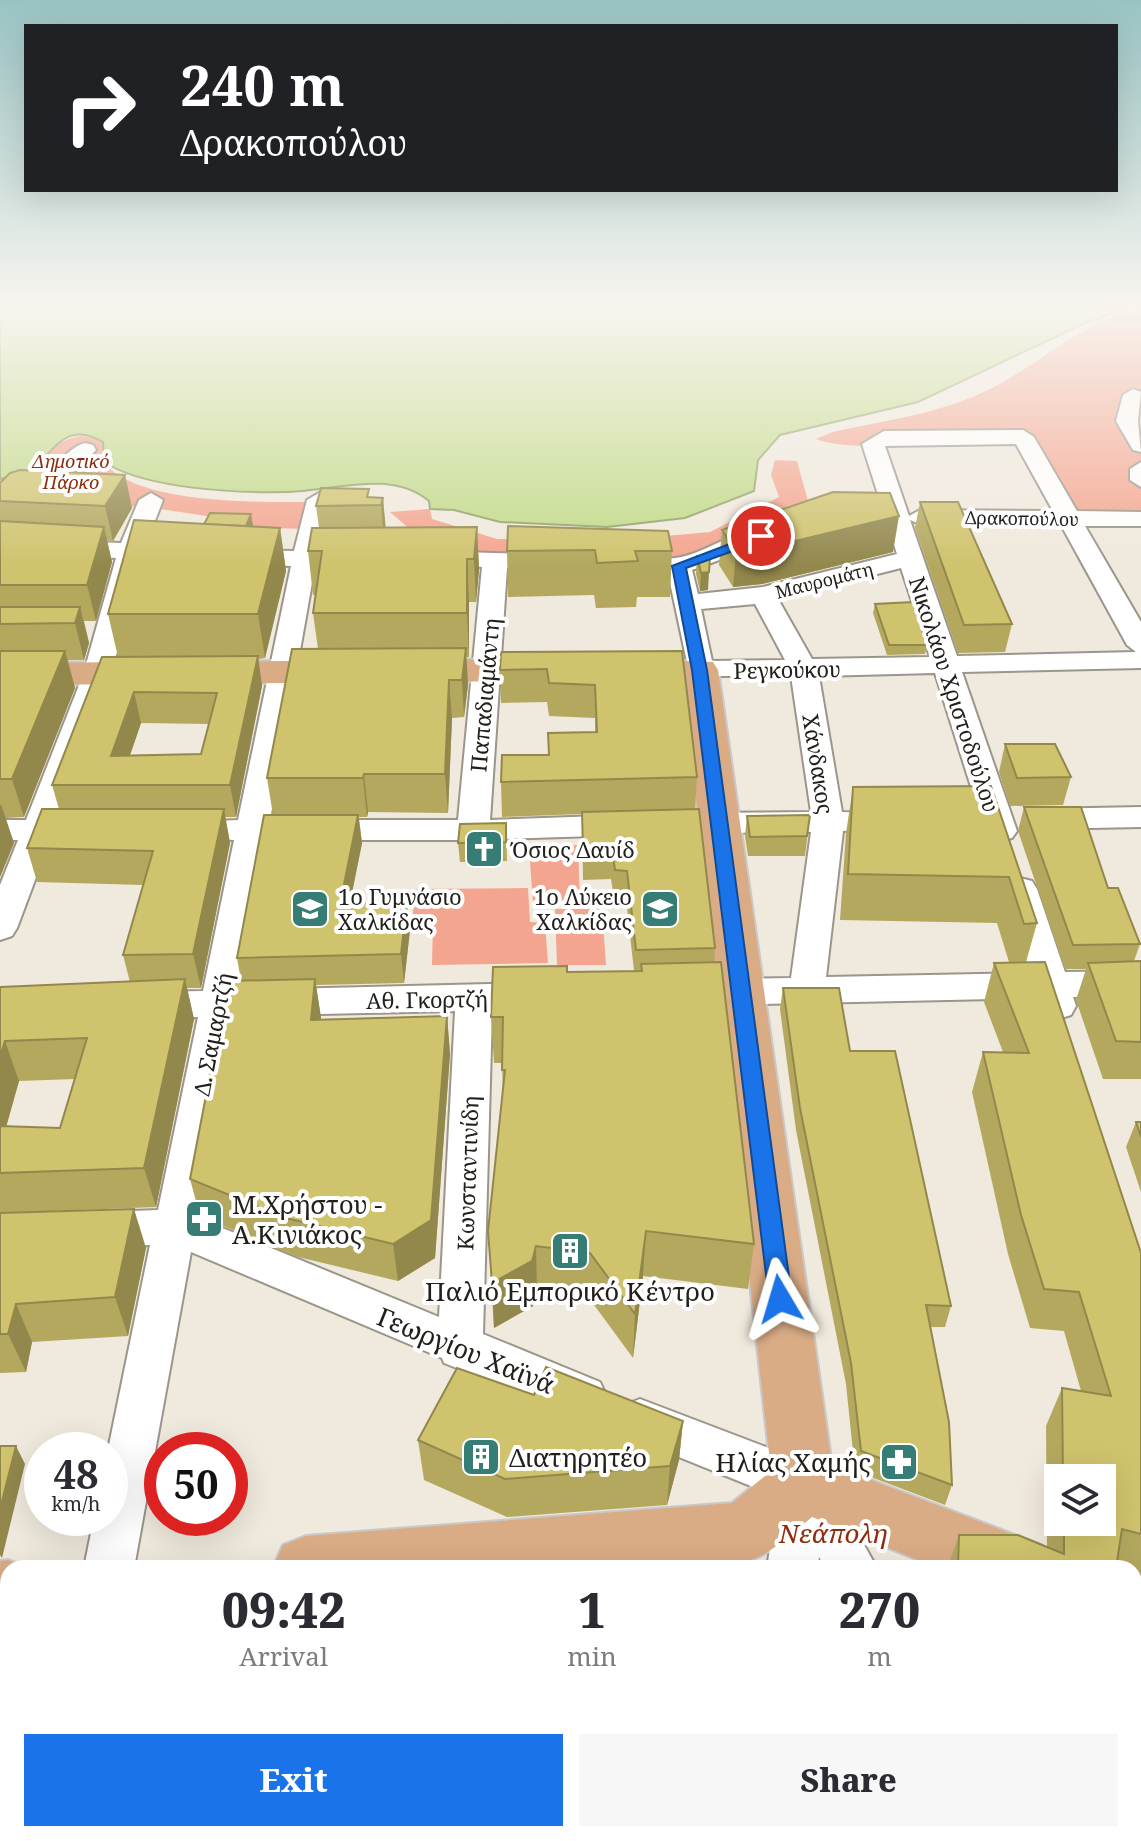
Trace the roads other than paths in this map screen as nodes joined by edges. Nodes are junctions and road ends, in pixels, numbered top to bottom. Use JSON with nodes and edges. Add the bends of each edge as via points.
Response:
{"nodes":[{"id":1,"x":1133,"y":395,"type":"dead end"},
{"id":2,"x":1141,"y":445,"type":"edge"},
{"id":3,"x":1141,"y":469,"type":"edge"},
{"id":4,"x":1141,"y":480,"type":"edge"},
{"id":5,"x":121,"y":497,"type":"edge"},
{"id":6,"x":319,"y":500,"type":"edge"},
{"id":7,"x":883,"y":516,"type":"junction"},
{"id":8,"x":1071,"y":519,"type":"junction"},
{"id":9,"x":1141,"y":519,"type":"edge"},
{"id":10,"x":789,"y":527,"type":"edge"},
{"id":11,"x":0,"y":545,"type":"edge"},
{"id":12,"x":131,"y":550,"type":"junction"},
{"id":13,"x":412,"y":558,"type":"edge"},
{"id":14,"x":911,"y":558,"type":"junction"},
{"id":15,"x":381,"y":559,"type":"edge"},
{"id":16,"x":495,"y":560,"type":"junction"},
{"id":17,"x":304,"y":561,"type":"junction"},
{"id":18,"x":572,"y":563,"type":"edge"},
{"id":19,"x":602,"y":563,"type":"edge"},
{"id":20,"x":679,"y":566,"type":"junction"},
{"id":21,"x":1141,"y":589,"type":"edge"},
{"id":22,"x":1111,"y":590,"type":"junction"},
{"id":23,"x":763,"y":595,"type":"junction"},
{"id":24,"x":688,"y":603,"type":"junction"},
{"id":25,"x":77,"y":632,"type":"edge"},
{"id":26,"x":108,"y":632,"type":"junction"},
{"id":27,"x":1141,"y":645,"type":"edge"},
{"id":28,"x":1141,"y":660,"type":"edge"},
{"id":29,"x":946,"y":666,"type":"junction"},
{"id":30,"x":486,"y":670,"type":"junction"},
{"id":31,"x":700,"y":670,"type":"junction"},
{"id":32,"x":804,"y":670,"type":"junction"},
{"id":33,"x":282,"y":673,"type":"junction"},
{"id":34,"x":0,"y":674,"type":"edge"},
{"id":35,"x":97,"y":675,"type":"junction"},
{"id":36,"x":1141,"y":817,"type":"edge"},
{"id":37,"x":982,"y":820,"type":"junction"},
{"id":38,"x":920,"y":821,"type":"edge"},
{"id":39,"x":719,"y":822,"type":"junction"},
{"id":40,"x":828,"y":822,"type":"junction"},
{"id":41,"x":0,"y":830,"type":"edge"},
{"id":42,"x":37,"y":830,"type":"junction"},
{"id":43,"x":252,"y":830,"type":"junction"},
{"id":44,"x":473,"y":830,"type":"junction"},
{"id":45,"x":0,"y":928,"type":"edge"},
{"id":46,"x":1141,"y":983,"type":"edge"},
{"id":47,"x":1052,"y":985,"type":"junction"},
{"id":48,"x":807,"y":990,"type":"junction"},
{"id":49,"x":718,"y":992,"type":"junction"},
{"id":50,"x":569,"y":996,"type":"edge"},
{"id":51,"x":474,"y":998,"type":"junction"},
{"id":52,"x":218,"y":1004,"type":"junction"},
{"id":53,"x":109,"y":1006,"type":"edge"},
{"id":54,"x":1066,"y":1029,"type":"edge"},
{"id":55,"x":175,"y":1227,"type":"junction"},
{"id":56,"x":0,"y":1233,"type":"edge"},
{"id":57,"x":460,"y":1349,"type":"junction"},
{"id":58,"x":804,"y":1484,"type":"junction"},
{"id":59,"x":111,"y":1560,"type":"edge"},
{"id":60,"x":474,"y":1560,"type":"edge"},
{"id":61,"x":793,"y":1560,"type":"edge"},
{"id":62,"x":847,"y":1560,"type":"edge"},
{"id":63,"x":998,"y":1560,"type":"edge"}],
"edges":[{"from":1,"to":2,"type":"street","via":[[1127,421]]},
{"from":3,"to":4,"type":"street"},
{"from":5,"to":12,"type":"street","via":[[157,501]]},
{"from":6,"to":17,"type":"street","name":"Δ. Σαμαρτζή"},
{"from":7,"to":8,"type":"street","name":"Δρακοπούλου"},
{"from":7,"to":8,"type":"street","name":"Νικολάου Χριστοδούλου","via":[[878,441],[1023,437]]},
{"from":7,"to":14,"type":"street","name":"Νικολάου Χριστοδούλου"},
{"from":8,"to":9,"type":"street","name":"Δρακοπούλου"},
{"from":8,"to":22,"type":"street"},
{"from":10,"to":20,"type":"street"},
{"from":11,"to":12,"type":"street"},
{"from":12,"to":17,"type":"street"},
{"from":12,"to":26,"type":"street"},
{"from":13,"to":16,"type":"street"},
{"from":14,"to":23,"type":"street","name":"Μαυρομάτη"},
{"from":14,"to":29,"type":"street","name":"Νικολάου Χριστοδούλου"},
{"from":15,"to":17,"type":"street"},
{"from":16,"to":18,"type":"street"},
{"from":16,"to":30,"type":"street","name":"Παπαδιαμάντη"},
{"from":17,"to":33,"type":"street","name":"Δ. Σαμαρτζή"},
{"from":19,"to":20,"type":"street"},
{"from":20,"to":24,"type":"street"},
{"from":21,"to":22,"type":"street"},
{"from":22,"to":27,"type":"street"},
{"from":23,"to":24,"type":"street","name":"Μαυρομάτη"},
{"from":23,"to":32,"type":"street","name":"Χάνδακος"},
{"from":24,"to":31,"type":"street"},
{"from":25,"to":26,"type":"street"},
{"from":26,"to":35,"type":"street"},
{"from":28,"to":29,"type":"street","name":"Ρεγκούκου"},
{"from":29,"to":32,"type":"street","name":"Ρεγκούκου"},
{"from":29,"to":37,"type":"street","name":"Νικολάου Χριστοδούλου"},
{"from":30,"to":31,"type":"main road","name":"Ρεγκούκου"},
{"from":30,"to":33,"type":"main road","name":"Ρεγκούκου"},
{"from":30,"to":44,"type":"street","name":"Παπαδιαμάντη"},
{"from":31,"to":32,"type":"street","name":"Ρεγκούκου"},
{"from":31,"to":39,"type":"main road"},
{"from":32,"to":40,"type":"street","name":"Χάνδακος"},
{"from":33,"to":35,"type":"main road","name":"Ρεγκούκου"},
{"from":33,"to":43,"type":"street","name":"Δ. Σαμαρτζή"},
{"from":34,"to":35,"type":"main road","name":"Ρεγκούκου"},
{"from":35,"to":42,"type":"street"},
{"from":36,"to":37,"type":"street"},
{"from":37,"to":47,"type":"street","name":"Νικολάου Χριστοδούλου"},
{"from":38,"to":40,"type":"street"},
{"from":39,"to":40,"type":"street"},
{"from":39,"to":44,"type":"street"},
{"from":39,"to":49,"type":"main road"},
{"from":40,"to":48,"type":"street","name":"Χάνδακος"},
{"from":41,"to":42,"type":"street"},
{"from":42,"to":43,"type":"street"},
{"from":42,"to":45,"type":"street"},
{"from":43,"to":44,"type":"street"},
{"from":43,"to":52,"type":"street","name":"Δ. Σαμαρτζή"},
{"from":46,"to":47,"type":"street"},
{"from":47,"to":48,"type":"street"},
{"from":47,"to":54,"type":"street","name":"Νικολάου Χριστοδούλου"},
{"from":48,"to":49,"type":"street"},
{"from":49,"to":58,"type":"main road"},
{"from":50,"to":51,"type":"street","name":"Αθ. Γκορτζή"},
{"from":51,"to":52,"type":"street","name":"Αθ. Γκορτζή"},
{"from":51,"to":57,"type":"street","name":"Κωνσταντινίδη"},
{"from":52,"to":53,"type":"street","name":"Αθ. Γκορτζή"},
{"from":52,"to":55,"type":"street","name":"Δ. Σαμαρτζή"},
{"from":55,"to":56,"type":"street"},
{"from":55,"to":57,"type":"street","name":"Γεωργίου Χαϊνά"},
{"from":55,"to":59,"type":"street","name":"Δ. Σαμαρτζή"},
{"from":57,"to":58,"type":"street","name":"Γεωργίου Χαϊνά"},
{"from":58,"to":60,"type":"main road","via":[[744,1533]]},
{"from":58,"to":61,"type":"street"},
{"from":58,"to":62,"type":"street"},
{"from":58,"to":63,"type":"main road"}]}
